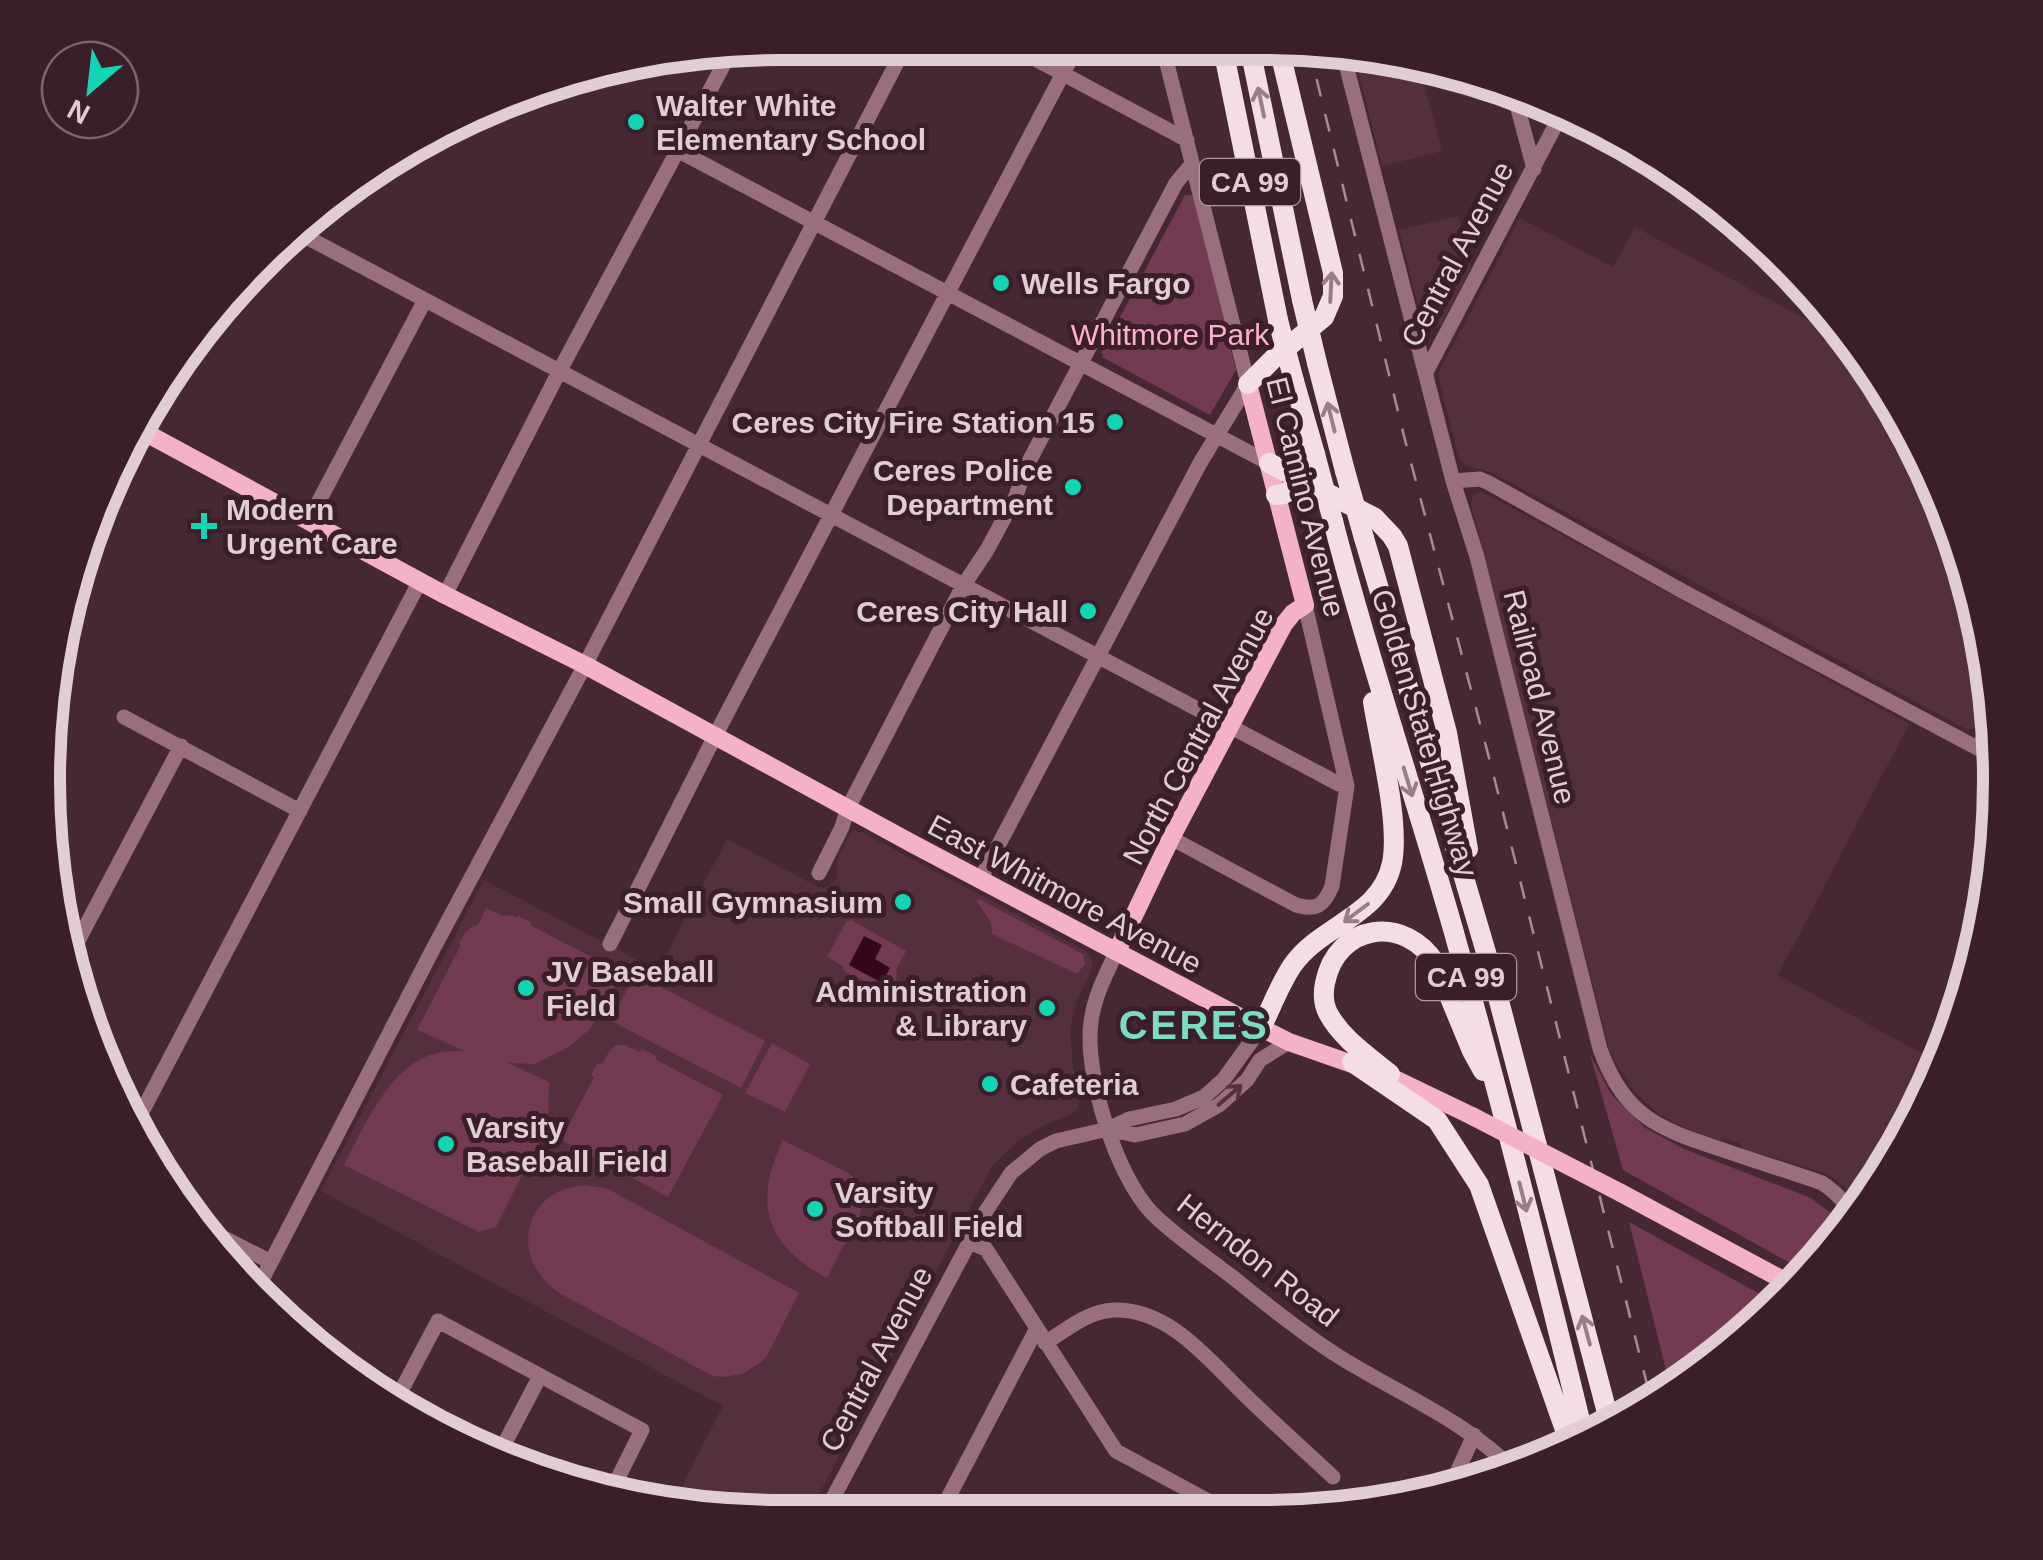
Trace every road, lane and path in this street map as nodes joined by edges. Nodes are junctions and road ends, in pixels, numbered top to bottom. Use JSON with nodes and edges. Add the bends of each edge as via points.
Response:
{"nodes":[{"id":1,"x":899,"y":60,"type":"edge"},
{"id":2,"x":1038,"y":60,"type":"edge"},
{"id":3,"x":1069,"y":60,"type":"edge"},
{"id":4,"x":1166,"y":60,"type":"edge"},
{"id":5,"x":1219,"y":60,"type":"edge"},
{"id":6,"x":1225,"y":60,"type":"edge"},
{"id":7,"x":1252,"y":60,"type":"edge"},
{"id":8,"x":1282,"y":61,"type":"edge"},
{"id":9,"x":725,"y":63,"type":"edge"},
{"id":10,"x":1346,"y":65,"type":"edge"},
{"id":11,"x":1062,"y":73,"type":"junction"},
{"id":12,"x":1517,"y":107,"type":"edge"},
{"id":13,"x":1557,"y":123,"type":"edge"},
{"id":14,"x":1238,"y":124,"type":"junction"},
{"id":15,"x":1187,"y":140,"type":"junction"},
{"id":16,"x":677,"y":150,"type":"junction"},
{"id":17,"x":1192,"y":164,"type":"junction"},
{"id":18,"x":1534,"y":169,"type":"junction"},
{"id":19,"x":814,"y":222,"type":"junction"},
{"id":20,"x":307,"y":238,"type":"edge"},
{"id":21,"x":946,"y":294,"type":"junction"},
{"id":22,"x":425,"y":300,"type":"junction"},
{"id":23,"x":1079,"y":364,"type":"junction"},
{"id":24,"x":560,"y":370,"type":"junction"},
{"id":25,"x":1426,"y":372,"type":"junction"},
{"id":26,"x":1248,"y":384,"type":"junction"},
{"id":27,"x":149,"y":434,"type":"edge"},
{"id":28,"x":1216,"y":435,"type":"junction"},
{"id":29,"x":698,"y":444,"type":"junction"},
{"id":30,"x":1269,"y":462,"type":"junction"},
{"id":31,"x":1305,"y":480,"type":"junction"},
{"id":32,"x":1453,"y":481,"type":"junction"},
{"id":33,"x":1276,"y":495,"type":"junction"},
{"id":34,"x":830,"y":516,"type":"junction"},
{"id":35,"x":309,"y":520,"type":"junction"},
{"id":36,"x":420,"y":581,"type":"junction"},
{"id":37,"x":962,"y":586,"type":"junction"},
{"id":38,"x":445,"y":595,"type":"junction"},
{"id":39,"x":1305,"y":604,"type":"junction"},
{"id":40,"x":1359,"y":622,"type":"junction"},
{"id":41,"x":1098,"y":658,"type":"junction"},
{"id":42,"x":585,"y":665,"type":"junction"},
{"id":43,"x":124,"y":717,"type":"dead end"},
{"id":44,"x":1230,"y":727,"type":"junction"},
{"id":45,"x":716,"y":736,"type":"junction"},
{"id":46,"x":1981,"y":742,"type":"edge"},
{"id":47,"x":180,"y":746,"type":"junction"},
{"id":48,"x":1978,"y":748,"type":"junction"},
{"id":49,"x":1982,"y":750,"type":"edge"},
{"id":50,"x":1347,"y":786,"type":"junction"},
{"id":51,"x":848,"y":808,"type":"junction"},
{"id":52,"x":300,"y":811,"type":"junction"},
{"id":53,"x":1171,"y":838,"type":"junction"},
{"id":54,"x":819,"y":873,"type":"dead end"},
{"id":55,"x":980,"y":880,"type":"junction"},
{"id":56,"x":79,"y":939,"type":"edge"},
{"id":57,"x":610,"y":944,"type":"dead end"},
{"id":58,"x":1117,"y":951,"type":"junction"},
{"id":59,"x":1488,"y":959,"type":"junction"},
{"id":60,"x":1261,"y":1028,"type":"junction"},
{"id":61,"x":1289,"y":1042,"type":"junction"},
{"id":62,"x":1352,"y":1062,"type":"junction"},
{"id":63,"x":1395,"y":1078,"type":"junction"},
{"id":64,"x":1498,"y":1097,"type":"junction"},
{"id":65,"x":142,"y":1112,"type":"edge"},
{"id":66,"x":1108,"y":1129,"type":"junction"},
{"id":67,"x":1845,"y":1203,"type":"edge"},
{"id":68,"x":226,"y":1238,"type":"edge"},
{"id":69,"x":970,"y":1242,"type":"junction"},
{"id":70,"x":271,"y":1262,"type":"junction"},
{"id":71,"x":262,"y":1279,"type":"edge"},
{"id":72,"x":1781,"y":1279,"type":"edge"},
{"id":73,"x":1040,"y":1336,"type":"junction"},
{"id":74,"x":540,"y":1376,"type":"junction"},
{"id":75,"x":401,"y":1392,"type":"edge"},
{"id":76,"x":1607,"y":1412,"type":"edge"},
{"id":77,"x":1581,"y":1426,"type":"edge"},
{"id":78,"x":1566,"y":1433,"type":"edge"},
{"id":79,"x":1474,"y":1435,"type":"junction"},
{"id":80,"x":504,"y":1445,"type":"edge"},
{"id":81,"x":1502,"y":1459,"type":"edge"},
{"id":82,"x":1457,"y":1473,"type":"edge"},
{"id":83,"x":1333,"y":1477,"type":"dead end"},
{"id":84,"x":617,"y":1480,"type":"edge"},
{"id":85,"x":832,"y":1500,"type":"edge"},
{"id":86,"x":952,"y":1500,"type":"edge"},
{"id":87,"x":1207,"y":1500,"type":"edge"}],
"edges":[{"from":1,"to":19,"type":"street"},
{"from":2,"to":11,"type":"street"},
{"from":3,"to":11,"type":"street"},
{"from":4,"to":15,"type":"street","name":"El Camino Avenue"},
{"from":5,"to":14,"type":"highway"},
{"from":6,"to":14,"type":"highway","name":"Golden State Highway","number":"CA 99"},
{"from":59,"to":7,"type":"highway","name":"Golden State Highway","number":"CA 99","one_way":true,"bridge":true,"via":[[1345,471]]},
{"from":26,"to":8,"type":"highway","one_way":true,"via":[[1324,317],[1334,296]]},
{"from":9,"to":16,"type":"street"},
{"from":10,"to":25,"type":"street","name":"Railroad Avenue"},
{"from":11,"to":15,"type":"street"},
{"from":11,"to":21,"type":"street"},
{"from":12,"to":18,"type":"street"},
{"from":13,"to":18,"type":"street","name":"Central Avenue"},
{"from":14,"to":40,"type":"highway","name":"Golden State Highway","number":"CA 99","bridge":true,"via":[[1278,320]]},
{"from":15,"to":17,"type":"street","name":"El Camino Avenue"},
{"from":16,"to":19,"type":"street"},
{"from":16,"to":24,"type":"street"},
{"from":17,"to":23,"type":"street"},
{"from":17,"to":26,"type":"street","name":"El Camino Avenue"},
{"from":18,"to":25,"type":"street","name":"Central Avenue"},
{"from":19,"to":21,"type":"street"},
{"from":19,"to":29,"type":"street"},
{"from":20,"to":22,"type":"street"},
{"from":21,"to":23,"type":"street"},
{"from":21,"to":34,"type":"street"},
{"from":22,"to":24,"type":"street"},
{"from":22,"to":35,"type":"street"},
{"from":23,"to":28,"type":"street"},
{"from":23,"to":37,"type":"street","via":[[1016,496]]},
{"from":24,"to":29,"type":"street"},
{"from":24,"to":38,"type":"street"},
{"from":25,"to":32,"type":"street","name":"Railroad Avenue"},
{"from":26,"to":28,"type":"street"},
{"from":26,"to":30,"type":"main road","name":"El Camino Avenue"},
{"from":27,"to":35,"type":"main road","name":"East Whitmore Avenue"},
{"from":28,"to":30,"type":"street"},
{"from":28,"to":41,"type":"street"},
{"from":29,"to":34,"type":"street"},
{"from":29,"to":42,"type":"street"},
{"from":30,"to":31,"type":"highway"},
{"from":30,"to":33,"type":"main road","name":"El Camino Avenue"},
{"from":31,"to":33,"type":"highway"},
{"from":31,"to":59,"type":"highway","via":[[1375,518],[1398,546],[1446,733]]},
{"from":32,"to":48,"type":"street","via":[[1489,483]]},
{"from":32,"to":67,"type":"street","name":"Railroad Avenue","via":[[1607,1068],[1630,1102],[1660,1127],[1822,1183]]},
{"from":33,"to":39,"type":"main road","name":"El Camino Avenue"},
{"from":34,"to":37,"type":"street"},
{"from":34,"to":45,"type":"street"},
{"from":35,"to":36,"type":"main road","name":"East Whitmore Avenue"},
{"from":36,"to":38,"type":"main road","name":"East Whitmore Avenue"},
{"from":36,"to":52,"type":"street"},
{"from":37,"to":41,"type":"street"},
{"from":37,"to":51,"type":"street"},
{"from":38,"to":42,"type":"main road","name":"East Whitmore Avenue"},
{"from":39,"to":44,"type":"main road","name":"North Central Avenue","via":[[1284,624]]},
{"from":39,"to":50,"type":"street","name":"El Camino Avenue"},
{"from":40,"to":60,"type":"highway","one_way":true,"via":[[1394,828],[1392,864],[1364,910],[1317,939],[1292,966]]},
{"from":40,"to":64,"type":"highway","name":"Golden State Highway","number":"CA 99","one_way":true},
{"from":41,"to":44,"type":"street"},
{"from":41,"to":55,"type":"street"},
{"from":42,"to":45,"type":"main road","name":"East Whitmore Avenue"},
{"from":42,"to":70,"type":"street"},
{"from":43,"to":47,"type":"street"},
{"from":44,"to":50,"type":"street"},
{"from":44,"to":53,"type":"main road","name":"North Central Avenue"},
{"from":45,"to":51,"type":"main road","name":"East Whitmore Avenue"},
{"from":45,"to":57,"type":"street"},
{"from":46,"to":48,"type":"street"},
{"from":47,"to":52,"type":"street"},
{"from":47,"to":56,"type":"street"},
{"from":48,"to":49,"type":"street"},
{"from":50,"to":53,"type":"street","name":"El Camino Avenue","via":[[1332,886],[1327,900],[1307,909]]},
{"from":51,"to":54,"type":"street"},
{"from":51,"to":55,"type":"main road","name":"East Whitmore Avenue"},
{"from":52,"to":65,"type":"street"},
{"from":53,"to":58,"type":"main road","name":"North Central Avenue"},
{"from":55,"to":58,"type":"main road","name":"East Whitmore Avenue"},
{"from":58,"to":60,"type":"main road","name":"East Whitmore Avenue"},
{"from":58,"to":66,"type":"street","name":"Herndon Road","via":[[1090,1027]]},
{"from":76,"to":59,"type":"highway","name":"Golden State Highway","number":"CA 99","one_way":true},
{"from":60,"to":61,"type":"main road","name":"East Whitmore Avenue"},
{"from":60,"to":66,"type":"street","via":[[1204,1097]]},
{"from":61,"to":62,"type":"main road","name":"East Whitmore Avenue"},
{"from":66,"to":61,"type":"street","one_way":true,"via":[[1135,1135],[1185,1124],[1220,1106],[1260,1060]]},
{"from":62,"to":63,"type":"main road","name":"East Whitmore Avenue"},
{"from":62,"to":78,"type":"highway","via":[[1437,1120],[1478,1184]]},
{"from":63,"to":64,"type":"highway","via":[[1339,1029],[1324,1004],[1335,957],[1346,944],[1374,932],[1398,933],[1430,954]]},
{"from":63,"to":72,"type":"main road","name":"East Whitmore Avenue","bridge":true},
{"from":64,"to":77,"type":"highway","name":"Golden State Highway","number":"CA 99","one_way":true},
{"from":66,"to":69,"type":"street","name":"Central Avenue","via":[[1056,1141],[1026,1160],[1004,1182]]},
{"from":66,"to":79,"type":"street","name":"Herndon Road","via":[[1126,1176],[1151,1212],[1338,1356]]},
{"from":68,"to":70,"type":"street"},
{"from":69,"to":73,"type":"street","via":[[986,1249]]},
{"from":69,"to":85,"type":"street","name":"Central Avenue"},
{"from":70,"to":71,"type":"street"},
{"from":73,"to":83,"type":"street","via":[[1095,1314],[1142,1314],[1191,1341]]},
{"from":73,"to":86,"type":"street"},
{"from":73,"to":87,"type":"street","via":[[1116,1451]]},
{"from":74,"to":75,"type":"street","via":[[438,1322]]},
{"from":74,"to":80,"type":"street"},
{"from":74,"to":84,"type":"street","via":[[642,1430]]},
{"from":79,"to":81,"type":"street","name":"Herndon Road"},
{"from":79,"to":82,"type":"street"}]}
